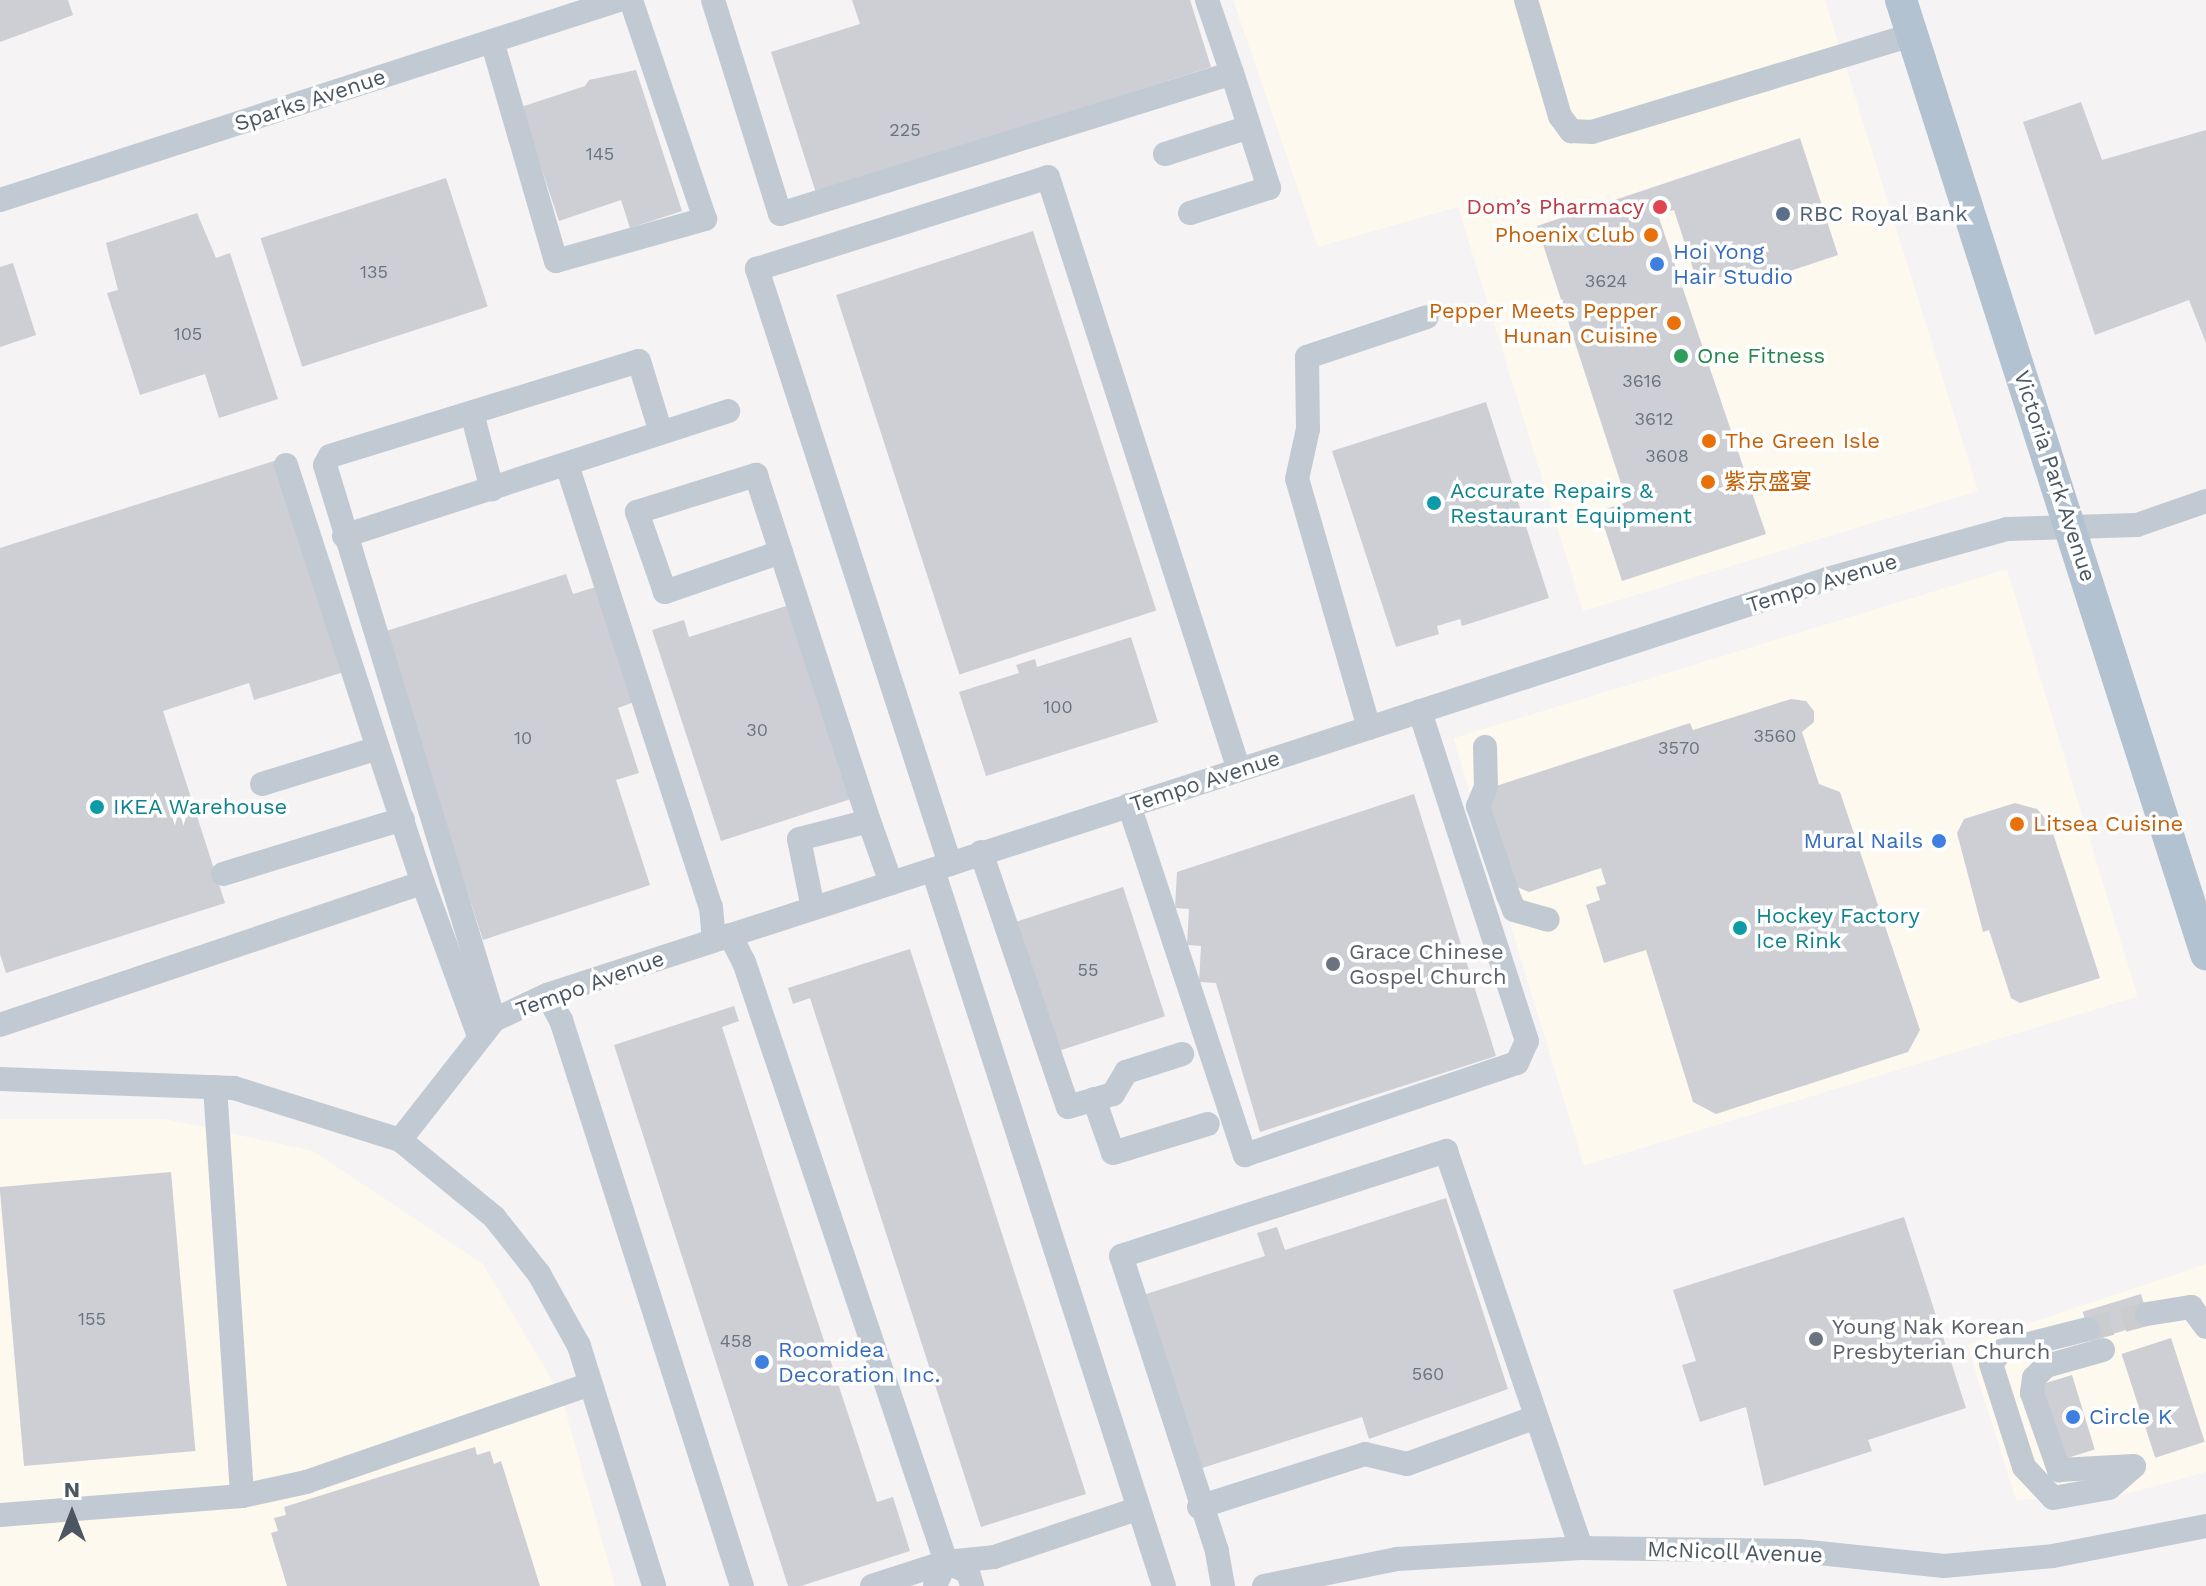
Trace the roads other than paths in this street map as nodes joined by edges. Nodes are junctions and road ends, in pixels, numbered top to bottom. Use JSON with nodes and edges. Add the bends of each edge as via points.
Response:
{"nodes":[{"id":1,"x":619,"y":0,"type":"edge"},
{"id":2,"x":631,"y":0,"type":"edge"},
{"id":3,"x":713,"y":0,"type":"edge"},
{"id":4,"x":1207,"y":0,"type":"edge"},
{"id":5,"x":1526,"y":0,"type":"edge"},
{"id":6,"x":1901,"y":0,"type":"edge"},
{"id":7,"x":1912,"y":35,"type":"junction"},
{"id":8,"x":492,"y":41,"type":"junction"},
{"id":9,"x":1232,"y":73,"type":"junction"},
{"id":10,"x":1249,"y":127,"type":"junction"},
{"id":11,"x":1165,"y":154,"type":"dead end"},
{"id":12,"x":0,"y":200,"type":"edge"},
{"id":13,"x":1190,"y":213,"type":"dead end"},
{"id":14,"x":1427,"y":317,"type":"dead end"},
{"id":15,"x":728,"y":411,"type":"dead end"},
{"id":16,"x":472,"y":413,"type":"junction"},
{"id":17,"x":661,"y":433,"type":"junction"},
{"id":18,"x":286,"y":465,"type":"dead end"},
{"id":19,"x":567,"y":465,"type":"junction"},
{"id":20,"x":492,"y":489,"type":"junction"},
{"id":21,"x":2206,"y":501,"type":"edge"},
{"id":22,"x":2070,"y":526,"type":"junction"},
{"id":23,"x":344,"y":536,"type":"junction"},
{"id":24,"x":781,"y":552,"type":"junction"},
{"id":25,"x":1420,"y":711,"type":"junction"},
{"id":26,"x":1369,"y":728,"type":"junction"},
{"id":27,"x":1485,"y":747,"type":"dead end"},
{"id":28,"x":378,"y":748,"type":"junction"},
{"id":29,"x":1239,"y":770,"type":"junction"},
{"id":30,"x":262,"y":784,"type":"dead end"},
{"id":31,"x":1129,"y":805,"type":"junction"},
{"id":32,"x":403,"y":819,"type":"junction"},
{"id":33,"x":869,"y":821,"type":"junction"},
{"id":34,"x":981,"y":852,"type":"junction"},
{"id":35,"x":942,"y":867,"type":"junction"},
{"id":36,"x":223,"y":874,"type":"dead end"},
{"id":37,"x":423,"y":883,"type":"junction"},
{"id":38,"x":891,"y":883,"type":"junction"},
{"id":39,"x":813,"y":908,"type":"junction"},
{"id":40,"x":1548,"y":920,"type":"dead end"},
{"id":41,"x":722,"y":938,"type":"junction"},
{"id":42,"x":2206,"y":954,"type":"edge"},
{"id":43,"x":547,"y":995,"type":"junction"},
{"id":44,"x":0,"y":1025,"type":"edge"},
{"id":45,"x":487,"y":1028,"type":"junction"},
{"id":46,"x":1182,"y":1054,"type":"dead end"},
{"id":47,"x":0,"y":1079,"type":"edge"},
{"id":48,"x":215,"y":1087,"type":"junction"},
{"id":49,"x":1094,"y":1099,"type":"junction"},
{"id":50,"x":1208,"y":1124,"type":"dead end"},
{"id":51,"x":400,"y":1140,"type":"junction"},
{"id":52,"x":2147,"y":1314,"type":"tunnel mouth"},
{"id":53,"x":2206,"y":1327,"type":"edge"},
{"id":54,"x":2088,"y":1329,"type":"tunnel mouth"},
{"id":55,"x":2103,"y":1350,"type":"tunnel mouth"},
{"id":56,"x":591,"y":1384,"type":"junction"},
{"id":57,"x":1536,"y":1417,"type":"junction"},
{"id":58,"x":242,"y":1496,"type":"junction"},
{"id":59,"x":1199,"y":1507,"type":"junction"},
{"id":60,"x":1137,"y":1509,"type":"junction"},
{"id":61,"x":0,"y":1515,"type":"edge"},
{"id":62,"x":2206,"y":1526,"type":"edge"},
{"id":63,"x":1581,"y":1548,"type":"junction"},
{"id":64,"x":946,"y":1562,"type":"junction"},
{"id":65,"x":654,"y":1586,"type":"edge"},
{"id":66,"x":742,"y":1586,"type":"edge"},
{"id":67,"x":872,"y":1586,"type":"edge"},
{"id":68,"x":935,"y":1586,"type":"edge"},
{"id":69,"x":972,"y":1586,"type":"edge"},
{"id":70,"x":1164,"y":1586,"type":"edge"},
{"id":71,"x":1223,"y":1586,"type":"edge"},
{"id":72,"x":1264,"y":1586,"type":"edge"}],
"edges":[{"from":1,"to":8,"type":"street","name":"Sparks Avenue"},
{"from":2,"to":8,"type":"street","via":[[705,219],[556,261]]},
{"from":3,"to":9,"type":"street","via":[[780,214]]},
{"from":4,"to":9,"type":"street"},
{"from":5,"to":7,"type":"street","via":[[1560,116],[1571,131],[1602,129]]},
{"from":6,"to":7,"type":"main road","name":"Victoria Park Avenue"},
{"from":7,"to":22,"type":"main road","name":"Victoria Park Avenue"},
{"from":8,"to":12,"type":"street","name":"Sparks Avenue"},
{"from":9,"to":10,"type":"street"},
{"from":10,"to":11,"type":"street"},
{"from":10,"to":13,"type":"street","via":[[1269,188]]},
{"from":14,"to":26,"type":"street","via":[[1307,357],[1308,429],[1297,479]]},
{"from":15,"to":17,"type":"street"},
{"from":16,"to":17,"type":"street","via":[[639,361]]},
{"from":16,"to":20,"type":"street"},
{"from":16,"to":23,"type":"street","via":[[330,456],[326,474]]},
{"from":17,"to":19,"type":"street"},
{"from":18,"to":28,"type":"street"},
{"from":19,"to":20,"type":"street"},
{"from":19,"to":41,"type":"street"},
{"from":20,"to":23,"type":"street"},
{"from":21,"to":22,"type":"street","name":"Tempo Avenue","via":[[2137,525]]},
{"from":22,"to":25,"type":"street","name":"Tempo Avenue","via":[[2007,529],[1904,557]]},
{"from":22,"to":42,"type":"main road","name":"Victoria Park Avenue"},
{"from":23,"to":45,"type":"street"},
{"from":24,"to":24,"type":"street","via":[[756,475],[637,512],[665,592]]},
{"from":24,"to":33,"type":"street"},
{"from":25,"to":26,"type":"street","name":"Tempo Avenue"},
{"from":25,"to":31,"type":"street","via":[[1527,1041],[1517,1063],[1245,1155]]},
{"from":26,"to":29,"type":"street","name":"Tempo Avenue"},
{"from":27,"to":40,"type":"street","via":[[1486,787],[1478,806],[1508,895],[1514,910]]},
{"from":28,"to":30,"type":"street"},
{"from":28,"to":32,"type":"street"},
{"from":29,"to":31,"type":"street","name":"Tempo Avenue"},
{"from":29,"to":35,"type":"street","via":[[1048,177],[757,269]]},
{"from":31,"to":34,"type":"street","name":"Tempo Avenue"},
{"from":32,"to":36,"type":"street"},
{"from":32,"to":37,"type":"street"},
{"from":33,"to":38,"type":"street"},
{"from":33,"to":39,"type":"street","via":[[799,839]]},
{"from":34,"to":35,"type":"street","name":"Tempo Avenue"},
{"from":34,"to":49,"type":"street","via":[[1068,1107]]},
{"from":35,"to":38,"type":"street","name":"Tempo Avenue"},
{"from":35,"to":60,"type":"street"},
{"from":37,"to":44,"type":"street"},
{"from":37,"to":45,"type":"street"},
{"from":38,"to":39,"type":"street","name":"Tempo Avenue"},
{"from":39,"to":41,"type":"street","name":"Tempo Avenue"},
{"from":41,"to":43,"type":"street","name":"Tempo Avenue"},
{"from":41,"to":64,"type":"street","via":[[744,962]]},
{"from":43,"to":45,"type":"street","name":"Tempo Avenue"},
{"from":43,"to":66,"type":"street","via":[[561,1020]]},
{"from":45,"to":51,"type":"street","name":"Tempo Avenue"},
{"from":46,"to":49,"type":"street","via":[[1126,1072],[1113,1094]]},
{"from":47,"to":48,"type":"street"},
{"from":48,"to":51,"type":"street","via":[[234,1088]]},
{"from":48,"to":58,"type":"street"},
{"from":49,"to":50,"type":"street","via":[[1113,1153]]},
{"from":51,"to":56,"type":"street","via":[[494,1217],[539,1274],[579,1346]]},
{"from":52,"to":53,"type":"street","via":[[2191,1307]]},
{"from":54,"to":55,"type":"street","via":[[2001,1351],[1991,1364],[2024,1467],[2053,1498],[2109,1488],[2134,1466],[2059,1470],[2032,1393],[2034,1378],[2046,1366]]},
{"from":56,"to":58,"type":"street","via":[[306,1482]]},
{"from":56,"to":65,"type":"street"},
{"from":57,"to":59,"type":"street","via":[[1407,1464],[1365,1454]]},
{"from":57,"to":59,"type":"street","via":[[1446,1151],[1121,1256]]},
{"from":57,"to":63,"type":"street"},
{"from":58,"to":61,"type":"street"},
{"from":59,"to":71,"type":"street"},
{"from":60,"to":64,"type":"street","via":[[994,1557]]},
{"from":60,"to":70,"type":"street"},
{"from":62,"to":63,"type":"street","name":"McNicoll Avenue","via":[[2053,1556],[1944,1566],[1799,1551]]},
{"from":63,"to":72,"type":"street","name":"McNicoll Avenue","via":[[1397,1559]]},
{"from":64,"to":67,"type":"street"},
{"from":64,"to":68,"type":"street"},
{"from":64,"to":69,"type":"street","via":[[968,1572]]}]}
